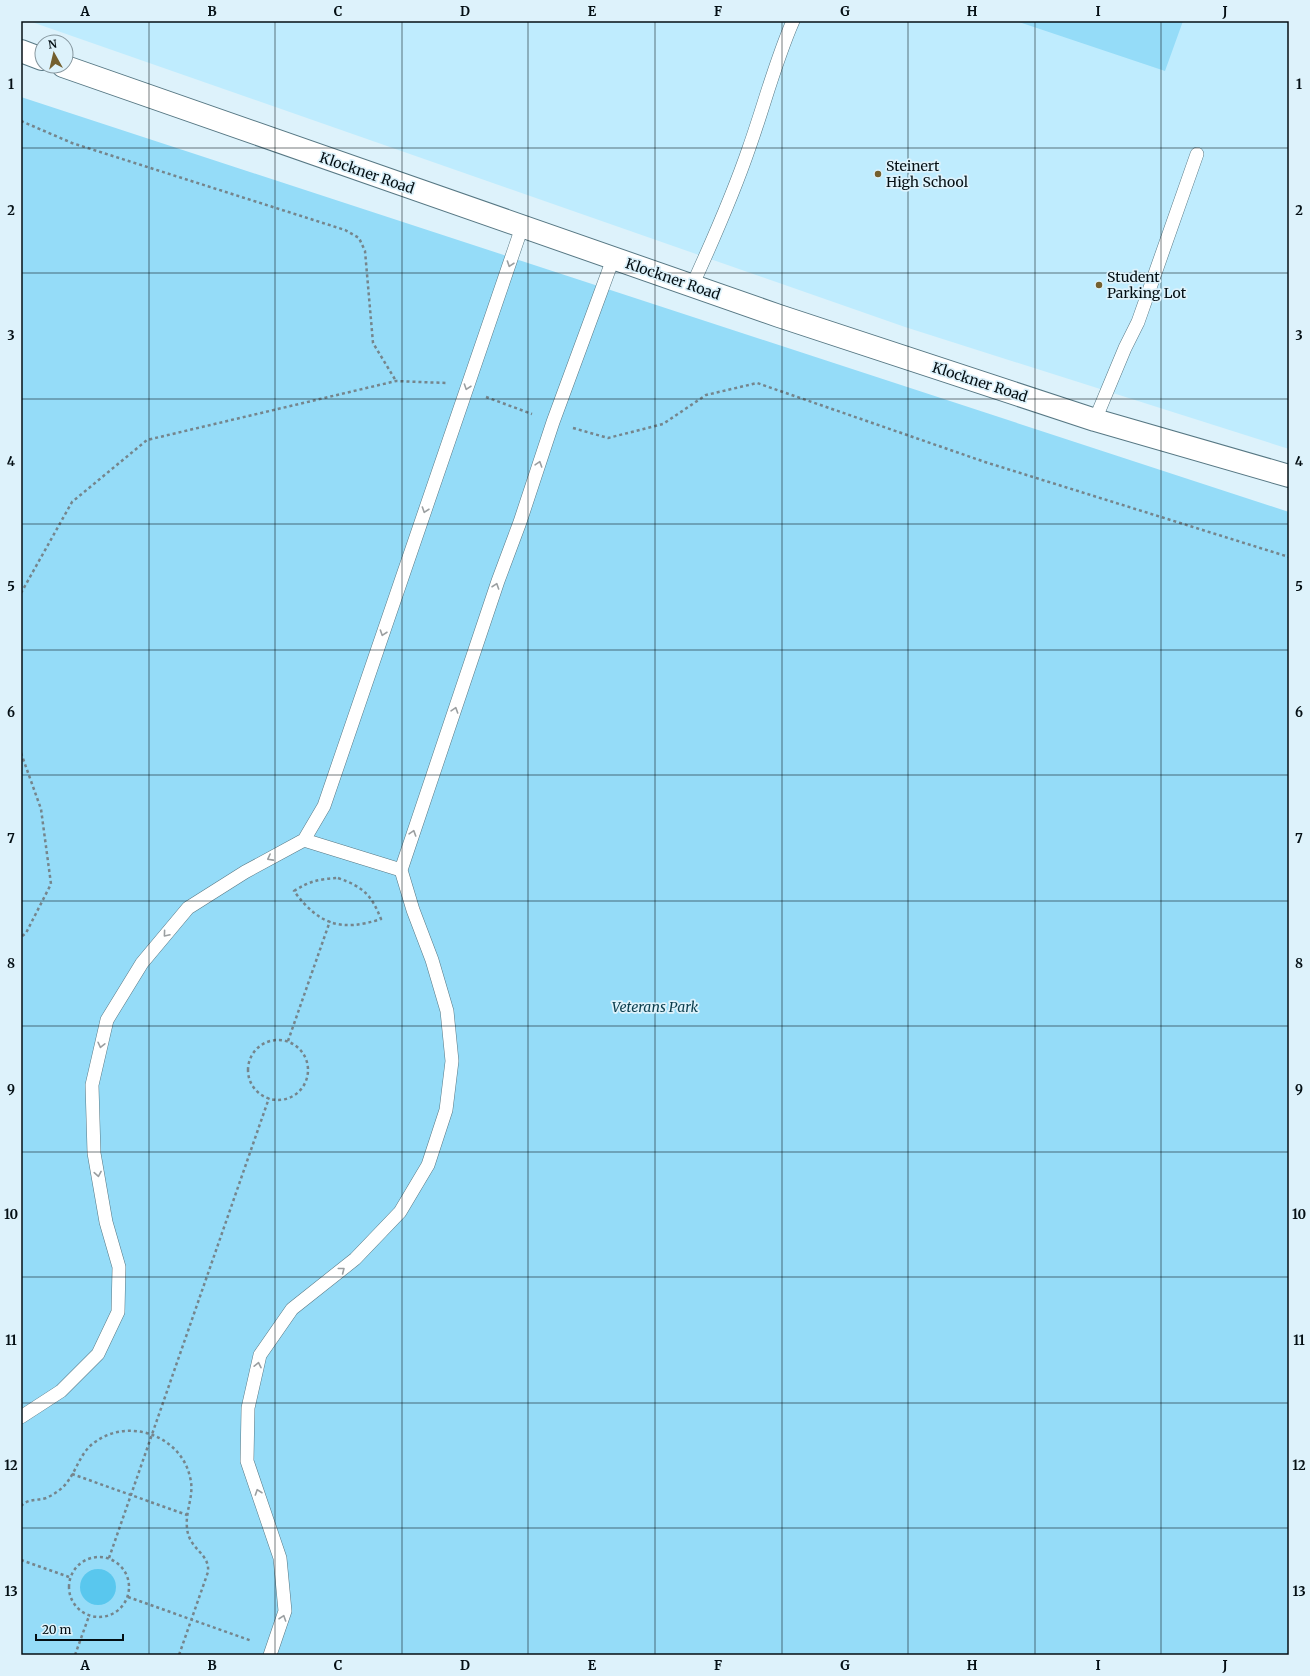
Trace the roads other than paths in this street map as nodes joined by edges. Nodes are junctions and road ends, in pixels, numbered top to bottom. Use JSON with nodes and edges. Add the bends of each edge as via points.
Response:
{"nodes":[{"id":1,"x":793,"y":21,"type":"edge"},
{"id":2,"x":21,"y":51,"type":"edge"},
{"id":3,"x":34,"y":56,"type":"edge"},
{"id":4,"x":74,"y":70,"type":"edge"},
{"id":5,"x":1196,"y":154,"type":"dead end"},
{"id":6,"x":522,"y":227,"type":"junction"},
{"id":7,"x":613,"y":258,"type":"junction"},
{"id":8,"x":692,"y":286,"type":"junction"},
{"id":9,"x":1095,"y":420,"type":"junction"},
{"id":10,"x":1289,"y":476,"type":"edge"},
{"id":11,"x":304,"y":840,"type":"junction"},
{"id":12,"x":401,"y":870,"type":"junction"},
{"id":13,"x":21,"y":1417,"type":"edge"},
{"id":14,"x":271,"y":1652,"type":"edge"}],
"edges":[{"from":1,"to":8,"type":"lane","via":[[744,162]]},
{"from":2,"to":3,"type":"main road"},
{"from":4,"to":6,"type":"main road","name":"Klockner Road"},
{"from":5,"to":9,"type":"lane","via":[[1138,322]]},
{"from":6,"to":7,"type":"main road","name":"Klockner Road"},
{"from":6,"to":11,"type":"lane","one_way":true,"via":[[324,806]]},
{"from":7,"to":8,"type":"main road","name":"Klockner Road"},
{"from":12,"to":7,"type":"lane","one_way":true,"via":[[553,422]]},
{"from":8,"to":9,"type":"main road","name":"Klockner Road"},
{"from":9,"to":10,"type":"main road","name":"Klockner Road"},
{"from":11,"to":12,"type":"lane"},
{"from":11,"to":13,"type":"lane","one_way":true,"via":[[245,872],[188,908],[142,963],[107,1020],[92,1085],[94,1153],[106,1222],[119,1266],[118,1312],[98,1354],[61,1391]]},
{"from":14,"to":12,"type":"lane","one_way":true,"via":[[285,1611],[280,1558],[247,1461],[248,1408],[260,1355],[292,1309],[355,1259],[400,1212],[428,1165],[446,1110],[452,1061],[447,1011]]}]}
